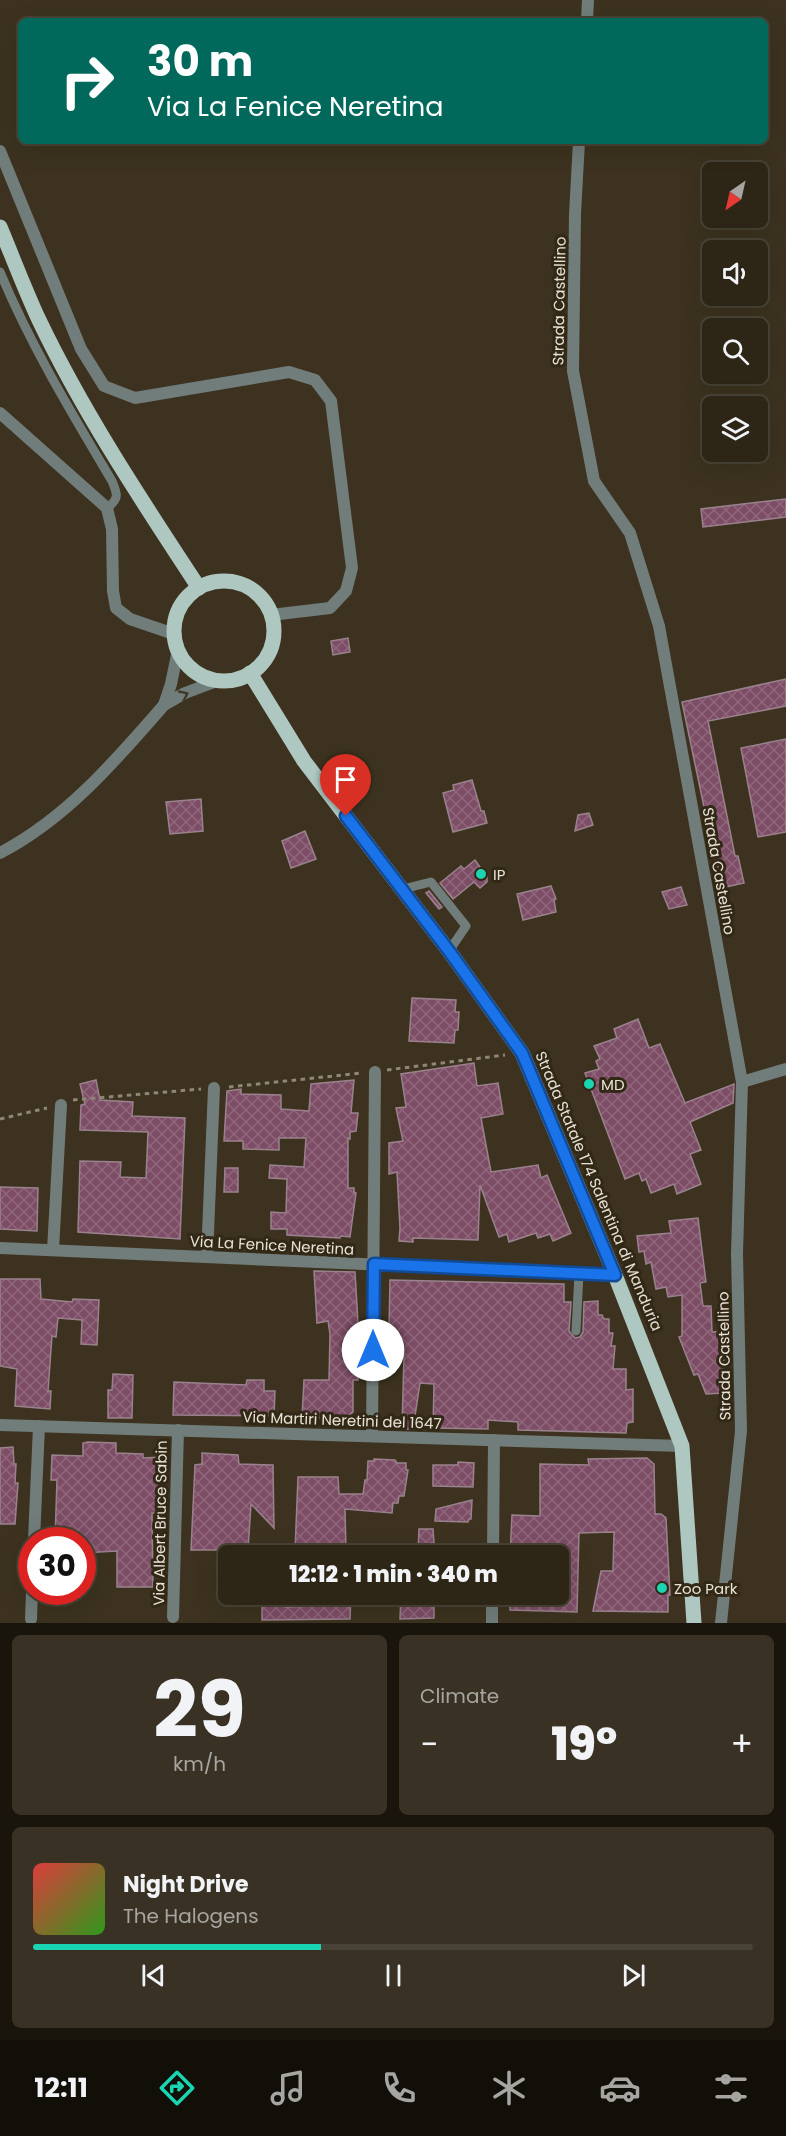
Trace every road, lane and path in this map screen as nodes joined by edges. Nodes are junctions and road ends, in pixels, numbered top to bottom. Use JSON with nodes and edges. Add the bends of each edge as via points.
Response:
{"nodes":[{"id":1,"x":588,"y":0,"type":"edge"},
{"id":2,"x":586,"y":18,"type":"edge"},
{"id":3,"x":579,"y":144,"type":"edge"},
{"id":4,"x":0,"y":151,"type":"edge"},
{"id":5,"x":0,"y":227,"type":"edge"},
{"id":6,"x":0,"y":272,"type":"edge"},
{"id":7,"x":0,"y":414,"type":"edge"},
{"id":8,"x":107,"y":508,"type":"junction"},
{"id":9,"x":199,"y":588,"type":"junction"},
{"id":10,"x":271,"y":615,"type":"junction"},
{"id":11,"x":174,"y":634,"type":"junction"},
{"id":12,"x":178,"y":650,"type":"junction"},
{"id":13,"x":250,"y":673,"type":"junction"},
{"id":14,"x":217,"y":681,"type":"junction"},
{"id":15,"x":164,"y":705,"type":"junction"},
{"id":16,"x":0,"y":853,"type":"edge"},
{"id":17,"x":403,"y":889,"type":"junction"},
{"id":18,"x":449,"y":951,"type":"junction"},
{"id":19,"x":522,"y":1053,"type":"junction"},
{"id":20,"x":786,"y":1070,"type":"edge"},
{"id":21,"x":375,"y":1072,"type":"junction"},
{"id":22,"x":742,"y":1082,"type":"junction"},
{"id":23,"x":214,"y":1088,"type":"junction"},
{"id":24,"x":61,"y":1105,"type":"junction"},
{"id":25,"x":0,"y":1119,"type":"edge"},
{"id":26,"x":0,"y":1248,"type":"edge"},
{"id":27,"x":53,"y":1250,"type":"junction"},
{"id":28,"x":207,"y":1257,"type":"junction"},
{"id":29,"x":374,"y":1264,"type":"junction"},
{"id":30,"x":579,"y":1274,"type":"junction"},
{"id":31,"x":615,"y":1275,"type":"junction"},
{"id":32,"x":576,"y":1331,"type":"dead end"},
{"id":33,"x":0,"y":1425,"type":"edge"},
{"id":34,"x":39,"y":1426,"type":"junction"},
{"id":35,"x":177,"y":1430,"type":"junction"},
{"id":36,"x":372,"y":1436,"type":"junction"},
{"id":37,"x":494,"y":1440,"type":"junction"},
{"id":38,"x":682,"y":1446,"type":"junction"},
{"id":39,"x":35,"y":1527,"type":"edge"},
{"id":40,"x":493,"y":1545,"type":"edge"},
{"id":41,"x":31,"y":1605,"type":"edge"},
{"id":42,"x":492,"y":1605,"type":"edge"},
{"id":43,"x":173,"y":1617,"type":"dead end"},
{"id":44,"x":30,"y":1618,"type":"dead end"},
{"id":45,"x":492,"y":1623,"type":"edge"},
{"id":46,"x":694,"y":1623,"type":"edge"},
{"id":47,"x":722,"y":1623,"type":"edge"}],
"edges":[{"from":1,"to":2,"type":"street"},
{"from":3,"to":22,"type":"street","name":"Strada Castellino","via":[[573,371],[594,481],[630,533],[659,626]]},
{"from":4,"to":10,"type":"street","via":[[81,349],[104,386],[135,398],[289,372],[315,380],[331,401],[352,568],[346,591],[330,608]]},
{"from":5,"to":9,"type":"main road","via":[[39,320],[74,385]]},
{"from":6,"to":8,"type":"lane","via":[[44,367],[112,481],[117,499]]},
{"from":7,"to":8,"type":"street"},
{"from":8,"to":11,"type":"street","via":[[112,529],[116,608],[130,619]]},
{"from":9,"to":10,"type":"main road","via":[[212,582],[241,584],[254,591]]},
{"from":9,"to":11,"type":"main road","via":[[180,607]]},
{"from":10,"to":13,"type":"main road","via":[[271,647],[263,662]]},
{"from":11,"to":12,"type":"main road"},
{"from":12,"to":14,"type":"main road","via":[[187,665]]},
{"from":12,"to":15,"type":"street"},
{"from":13,"to":14,"type":"main road","via":[[234,680]]},
{"from":13,"to":17,"type":"main road","name":"Strada Statale 174 Salentina di Manduria","via":[[304,761]]},
{"from":15,"to":14,"type":"street","one_way":true},
{"from":15,"to":16,"type":"street","via":[[113,764],[77,798]]},
{"from":17,"to":18,"type":"main road","name":"Strada Statale 174 Salentina di Manduria"},
{"from":17,"to":18,"type":"lane","via":[[431,882],[466,926]]},
{"from":18,"to":19,"type":"main road","name":"Strada Statale 174 Salentina di Manduria"},
{"from":19,"to":21,"type":"path"},
{"from":19,"to":31,"type":"main road","name":"Strada Statale 174 Salentina di Manduria"},
{"from":20,"to":22,"type":"street"},
{"from":21,"to":23,"type":"path"},
{"from":21,"to":29,"type":"street"},
{"from":22,"to":47,"type":"street","name":"Strada Castellino","via":[[737,1254],[741,1431]]},
{"from":23,"to":24,"type":"path"},
{"from":23,"to":28,"type":"street"},
{"from":24,"to":25,"type":"path"},
{"from":24,"to":27,"type":"street"},
{"from":26,"to":27,"type":"street","name":"Via La Fenice Neretina"},
{"from":27,"to":28,"type":"street","name":"Via La Fenice Neretina"},
{"from":28,"to":29,"type":"street","name":"Via La Fenice Neretina"},
{"from":29,"to":30,"type":"street","name":"Via La Fenice Neretina"},
{"from":29,"to":36,"type":"street"},
{"from":30,"to":31,"type":"street","name":"Via La Fenice Neretina"},
{"from":30,"to":32,"type":"lane"},
{"from":31,"to":38,"type":"main road","name":"Strada Statale 174 Salentina di Manduria"},
{"from":33,"to":34,"type":"street","name":"Via Martiri Neretini del 1647"},
{"from":34,"to":35,"type":"street","name":"Via Martiri Neretini del 1647"},
{"from":34,"to":39,"type":"street"},
{"from":35,"to":36,"type":"street","name":"Via Martiri Neretini del 1647"},
{"from":35,"to":43,"type":"street","name":"Via Albert Bruce Sabin"},
{"from":36,"to":37,"type":"street","name":"Via Martiri Neretini del 1647"},
{"from":37,"to":38,"type":"street","name":"Via Martiri Neretini del 1647"},
{"from":37,"to":40,"type":"street"},
{"from":38,"to":46,"type":"main road","name":"Strada Statale 174 Salentina di Manduria"},
{"from":41,"to":44,"type":"street"},
{"from":42,"to":45,"type":"street"}]}
